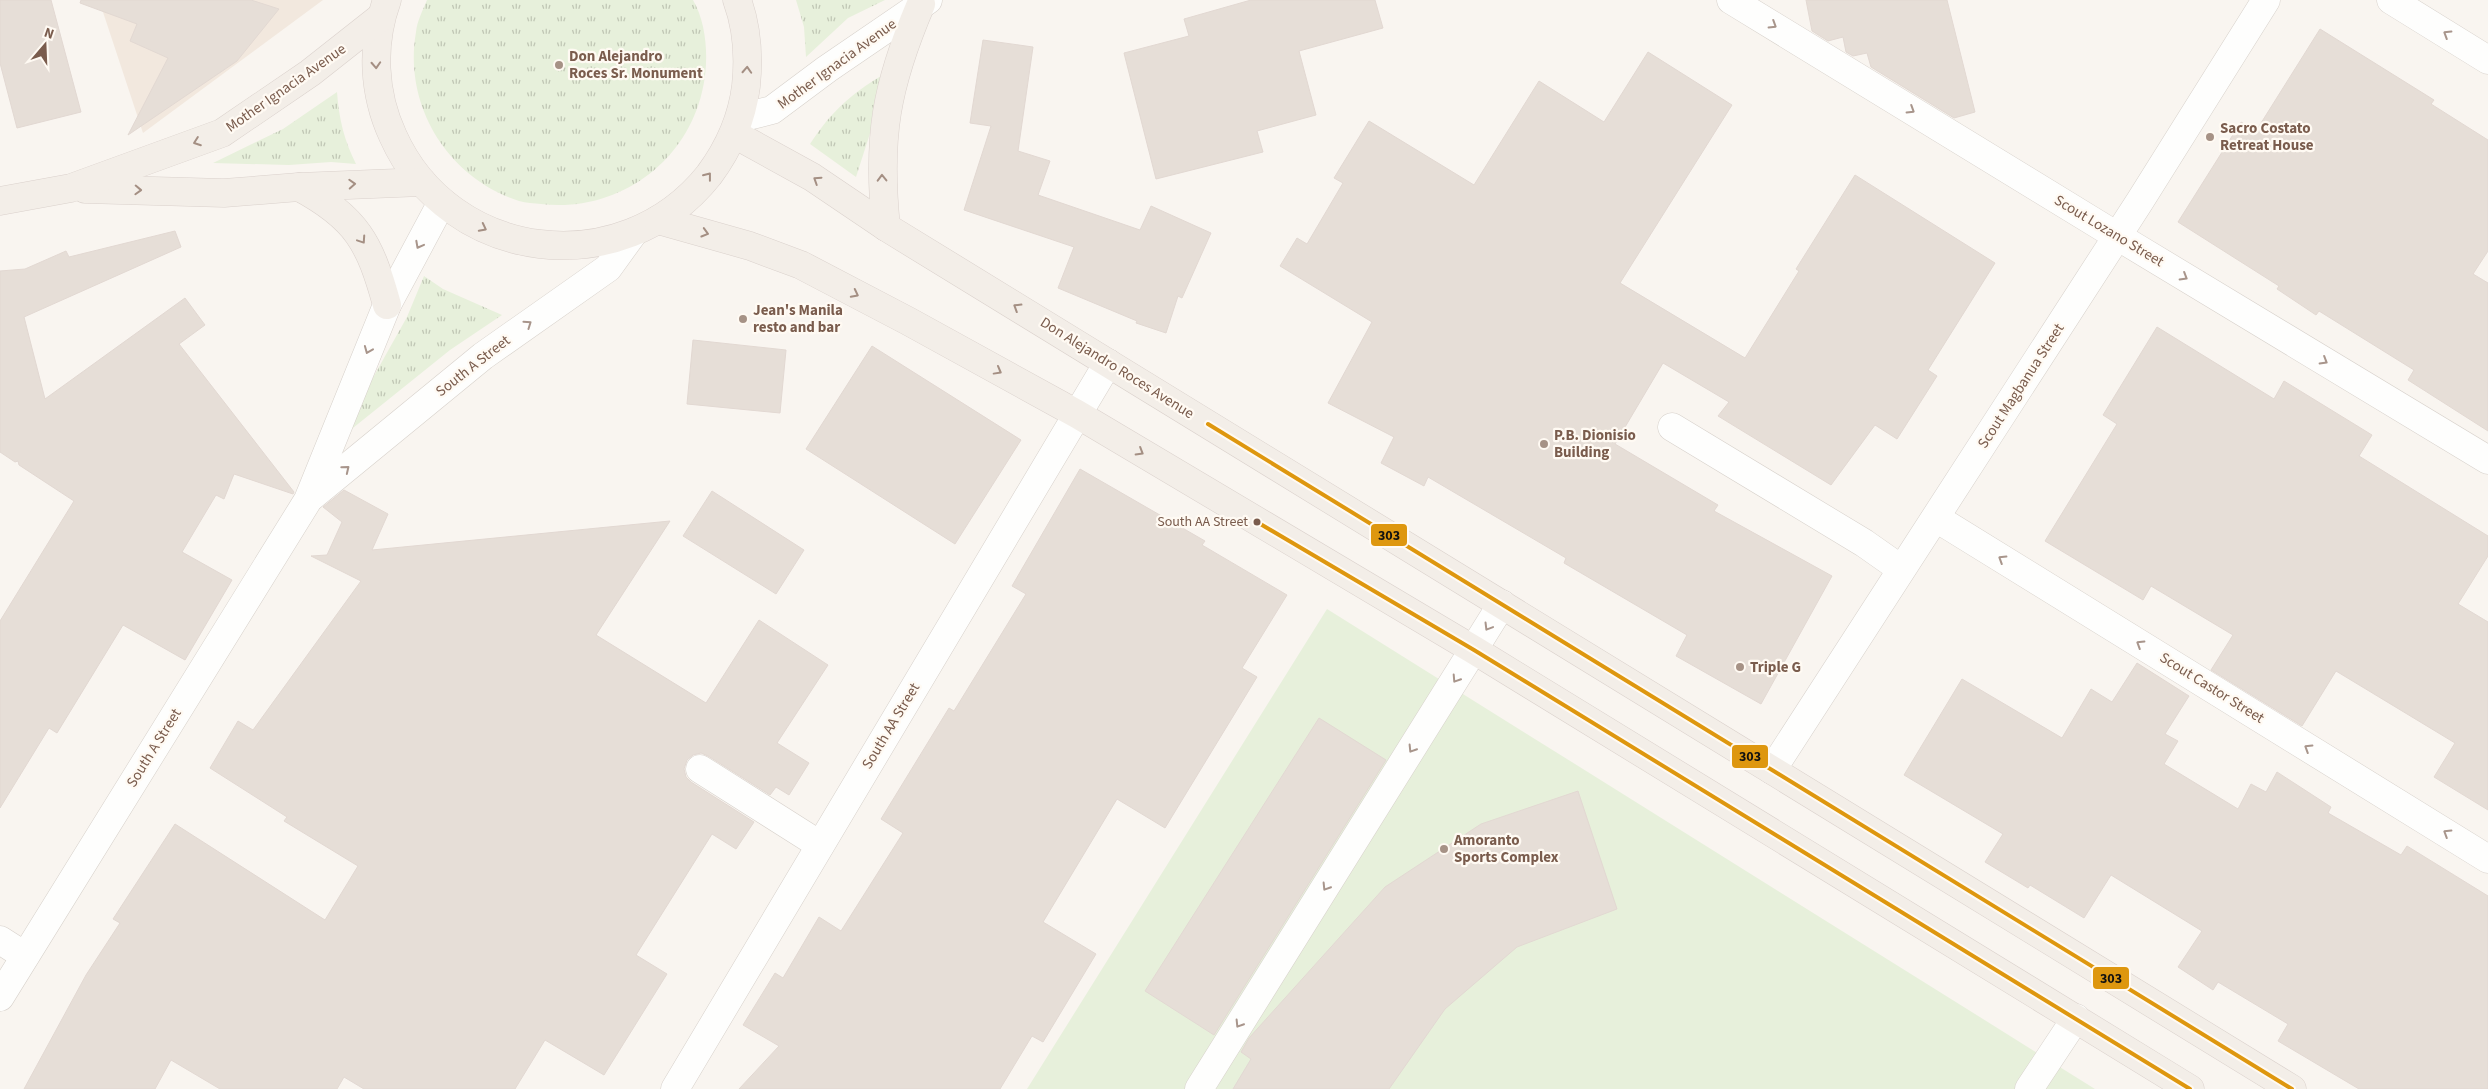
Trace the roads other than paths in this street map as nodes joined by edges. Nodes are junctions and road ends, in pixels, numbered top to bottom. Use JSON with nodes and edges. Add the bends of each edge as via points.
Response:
{"nodes":[{"id":1,"x":737,"y":0,"type":"edge"},
{"id":2,"x":1731,"y":0,"type":"edge"},
{"id":3,"x":2266,"y":0,"type":"edge"},
{"id":4,"x":2391,"y":0,"type":"edge"},
{"id":5,"x":925,"y":2,"type":"edge"},
{"id":6,"x":384,"y":8,"type":"edge"},
{"id":7,"x":2488,"y":60,"type":"edge"},
{"id":8,"x":737,"y":126,"type":"junction"},
{"id":9,"x":422,"y":182,"type":"junction"},
{"id":10,"x":299,"y":187,"type":"junction"},
{"id":11,"x":71,"y":188,"type":"junction"},
{"id":12,"x":0,"y":201,"type":"edge"},
{"id":13,"x":442,"y":202,"type":"junction"},
{"id":14,"x":658,"y":220,"type":"junction"},
{"id":15,"x":886,"y":227,"type":"junction"},
{"id":16,"x":634,"y":232,"type":"junction"},
{"id":17,"x":2117,"y":236,"type":"junction"},
{"id":18,"x":387,"y":304,"type":"junction"},
{"id":19,"x":1108,"y":362,"type":"junction"},
{"id":20,"x":1077,"y":414,"type":"junction"},
{"id":21,"x":1672,"y":427,"type":"dead end"},
{"id":22,"x":2488,"y":460,"type":"edge"},
{"id":23,"x":308,"y":500,"type":"junction"},
{"id":24,"x":1936,"y":518,"type":"junction"},
{"id":25,"x":1902,"y":569,"type":"junction"},
{"id":26,"x":1502,"y":604,"type":"junction"},
{"id":27,"x":1474,"y":650,"type":"junction"},
{"id":28,"x":700,"y":769,"type":"dead end"},
{"id":29,"x":1772,"y":770,"type":"junction"},
{"id":30,"x":820,"y":845,"type":"junction"},
{"id":31,"x":2488,"y":859,"type":"edge"},
{"id":32,"x":0,"y":940,"type":"edge"},
{"id":33,"x":24,"y":956,"type":"junction"},
{"id":34,"x":0,"y":997,"type":"edge"},
{"id":35,"x":2076,"y":1018,"type":"junction"},
{"id":36,"x":675,"y":1089,"type":"edge"},
{"id":37,"x":1199,"y":1089,"type":"edge"},
{"id":38,"x":2029,"y":1089,"type":"edge"},
{"id":39,"x":2190,"y":1089,"type":"edge"},
{"id":40,"x":2292,"y":1089,"type":"edge"}],
"edges":[{"from":8,"to":1,"type":"main road","one_way":true,"via":[[748,67]]},
{"from":2,"to":17,"type":"street","name":"Scout Lozano Street","one_way":true},
{"from":3,"to":17,"type":"street","name":"Scout Magbanua Street"},
{"from":7,"to":4,"type":"street","one_way":true},
{"from":5,"to":8,"type":"street","name":"Mother Ignacia Avenue","via":[[772,110]]},
{"from":15,"to":5,"type":"main road","one_way":true,"via":[[883,136],[890,90],[903,46]]},
{"from":6,"to":9,"type":"main road","one_way":true,"via":[[376,52],[378,87],[386,121],[401,154]]},
{"from":6,"to":11,"type":"main road","name":"Mother Ignacia Avenue","one_way":true,"via":[[310,73],[222,133]]},
{"from":14,"to":8,"type":"main road","one_way":true,"via":[[699,187]]},
{"from":15,"to":8,"type":"main road","name":"Don Alejandro Roces Avenue","one_way":true},
{"from":10,"to":9,"type":"main road","name":"Mother Ignacia Avenue","one_way":true},
{"from":9,"to":13,"type":"main road"},
{"from":11,"to":10,"type":"main road","name":"Mother Ignacia Avenue","one_way":true,"via":[[224,193]]},
{"from":10,"to":18,"type":"main road","one_way":true,"via":[[324,200],[347,219],[365,242],[377,268]]},
{"from":11,"to":12,"type":"main road","name":"Mother Ignacia Avenue"},
{"from":13,"to":16,"type":"main road","one_way":true,"via":[[491,232],[547,246],[576,246]]},
{"from":13,"to":18,"type":"street","name":"South A Street","one_way":true},
{"from":14,"to":16,"type":"main road"},
{"from":14,"to":20,"type":"main road","one_way":true,"via":[[750,246],[801,265]]},
{"from":19,"to":15,"type":"main road","name":"Don Alejandro Roces Avenue","one_way":true},
{"from":23,"to":16,"type":"street","name":"South A Street","one_way":true,"via":[[483,356],[608,268]]},
{"from":17,"to":22,"type":"street","name":"Scout Lozano Street","one_way":true},
{"from":17,"to":24,"type":"street","name":"Scout Magbanua Street"},
{"from":18,"to":23,"type":"street","name":"South A Street","one_way":true},
{"from":19,"to":20,"type":"street","name":"South AA Street"},
{"from":19,"to":26,"type":"main road","name":"Don Alejandro Roces Avenue"},
{"from":20,"to":27,"type":"main road","one_way":true},
{"from":20,"to":30,"type":"street","name":"South AA Street"},
{"from":21,"to":25,"type":"street"},
{"from":23,"to":33,"type":"street","name":"South A Street"},
{"from":24,"to":25,"type":"street","name":"Scout Magbanua Street"},
{"from":31,"to":24,"type":"street","name":"Scout Castor Street","one_way":true},
{"from":25,"to":29,"type":"street","name":"Scout Magbanua Street"},
{"from":26,"to":27,"type":"street","one_way":true},
{"from":26,"to":29,"type":"main road","name":"Don Alejandro Roces Avenue"},
{"from":27,"to":35,"type":"main road"},
{"from":27,"to":37,"type":"street","one_way":true},
{"from":28,"to":30,"type":"street"},
{"from":29,"to":40,"type":"main road","name":"Don Alejandro Roces Avenue"},
{"from":30,"to":36,"type":"street","name":"South AA Street"},
{"from":32,"to":33,"type":"street"},
{"from":33,"to":34,"type":"street","name":"South A Street"},
{"from":35,"to":38,"type":"street"},
{"from":35,"to":39,"type":"main road"}]}
